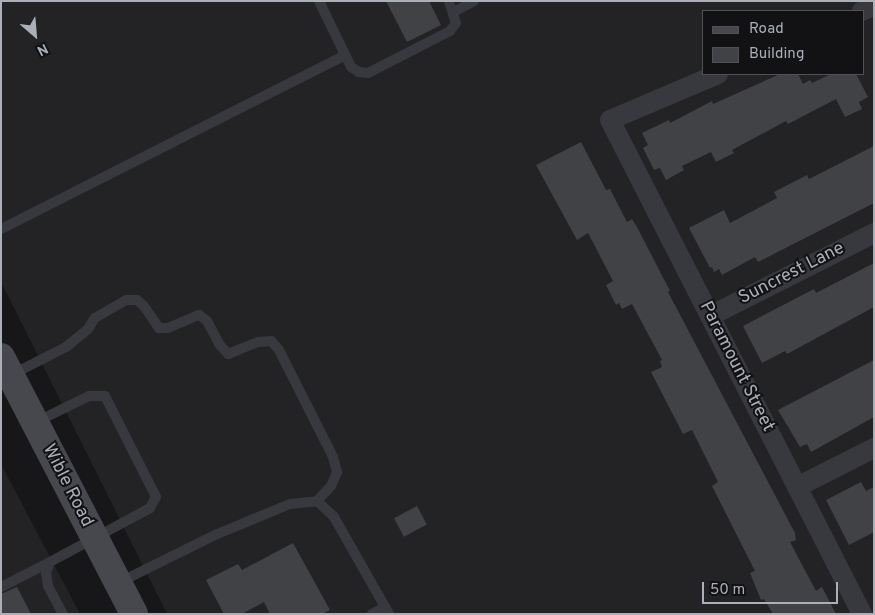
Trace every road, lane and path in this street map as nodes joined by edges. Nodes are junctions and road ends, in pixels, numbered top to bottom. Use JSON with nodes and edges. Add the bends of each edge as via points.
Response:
{"nodes":[{"id":1,"x":319,"y":1,"type":"edge"},
{"id":2,"x":449,"y":1,"type":"edge"},
{"id":3,"x":474,"y":1,"type":"edge"},
{"id":4,"x":454,"y":12,"type":"junction"},
{"id":5,"x":345,"y":55,"type":"junction"},
{"id":6,"x":716,"y":75,"type":"edge"},
{"id":7,"x":1,"y":229,"type":"edge"},
{"id":8,"x":874,"y":233,"type":"edge"},
{"id":9,"x":710,"y":316,"type":"junction"},
{"id":10,"x":6,"y":366,"type":"edge"},
{"id":11,"x":35,"y":422,"type":"junction"},
{"id":12,"x":874,"y":448,"type":"edge"},
{"id":13,"x":797,"y":487,"type":"junction"},
{"id":14,"x":317,"y":501,"type":"junction"},
{"id":15,"x":94,"y":537,"type":"junction"},
{"id":16,"x":50,"y":562,"type":"junction"},
{"id":17,"x":118,"y":583,"type":"junction"},
{"id":18,"x":1,"y":587,"type":"edge"},
{"id":19,"x":387,"y":610,"type":"edge"},
{"id":20,"x":63,"y":614,"type":"edge"},
{"id":21,"x":134,"y":614,"type":"edge"},
{"id":22,"x":372,"y":614,"type":"edge"},
{"id":23,"x":862,"y":614,"type":"edge"}],
"edges":[{"from":1,"to":5,"type":"lane"},
{"from":2,"to":4,"type":"lane"},
{"from":3,"to":4,"type":"lane"},
{"from":4,"to":5,"type":"lane","via":[[456,23],[450,31],[368,72],[359,72],[351,67]]},
{"from":5,"to":7,"type":"lane"},
{"from":6,"to":9,"type":"street","name":"Paramount Street","via":[[610,120]]},
{"from":8,"to":9,"type":"street","name":"Suncrest Lane"},
{"from":9,"to":13,"type":"street","name":"Paramount Street"},
{"from":10,"to":11,"type":"street","name":"Wible Road"},
{"from":10,"to":14,"type":"lane","via":[[66,347],[88,329],[95,318],[126,300],[137,300],[159,328],[168,328],[198,315],[207,321],[228,354],[258,342],[271,341],[279,350],[333,456],[337,472],[331,486]]},
{"from":11,"to":15,"type":"street","name":"Wible Road"},
{"from":11,"to":15,"type":"lane","via":[[89,396],[105,396],[156,497],[150,508]]},
{"from":12,"to":13,"type":"street"},
{"from":13,"to":23,"type":"street","name":"Paramount Street"},
{"from":14,"to":17,"type":"lane","via":[[290,504],[215,535]]},
{"from":14,"to":19,"type":"lane","via":[[334,517]]},
{"from":15,"to":16,"type":"lane"},
{"from":15,"to":17,"type":"street","name":"Wible Road"},
{"from":16,"to":18,"type":"lane"},
{"from":16,"to":20,"type":"lane","via":[[46,573],[48,586]]},
{"from":17,"to":21,"type":"street","name":"Wible Road"},
{"from":19,"to":22,"type":"lane"}]}
